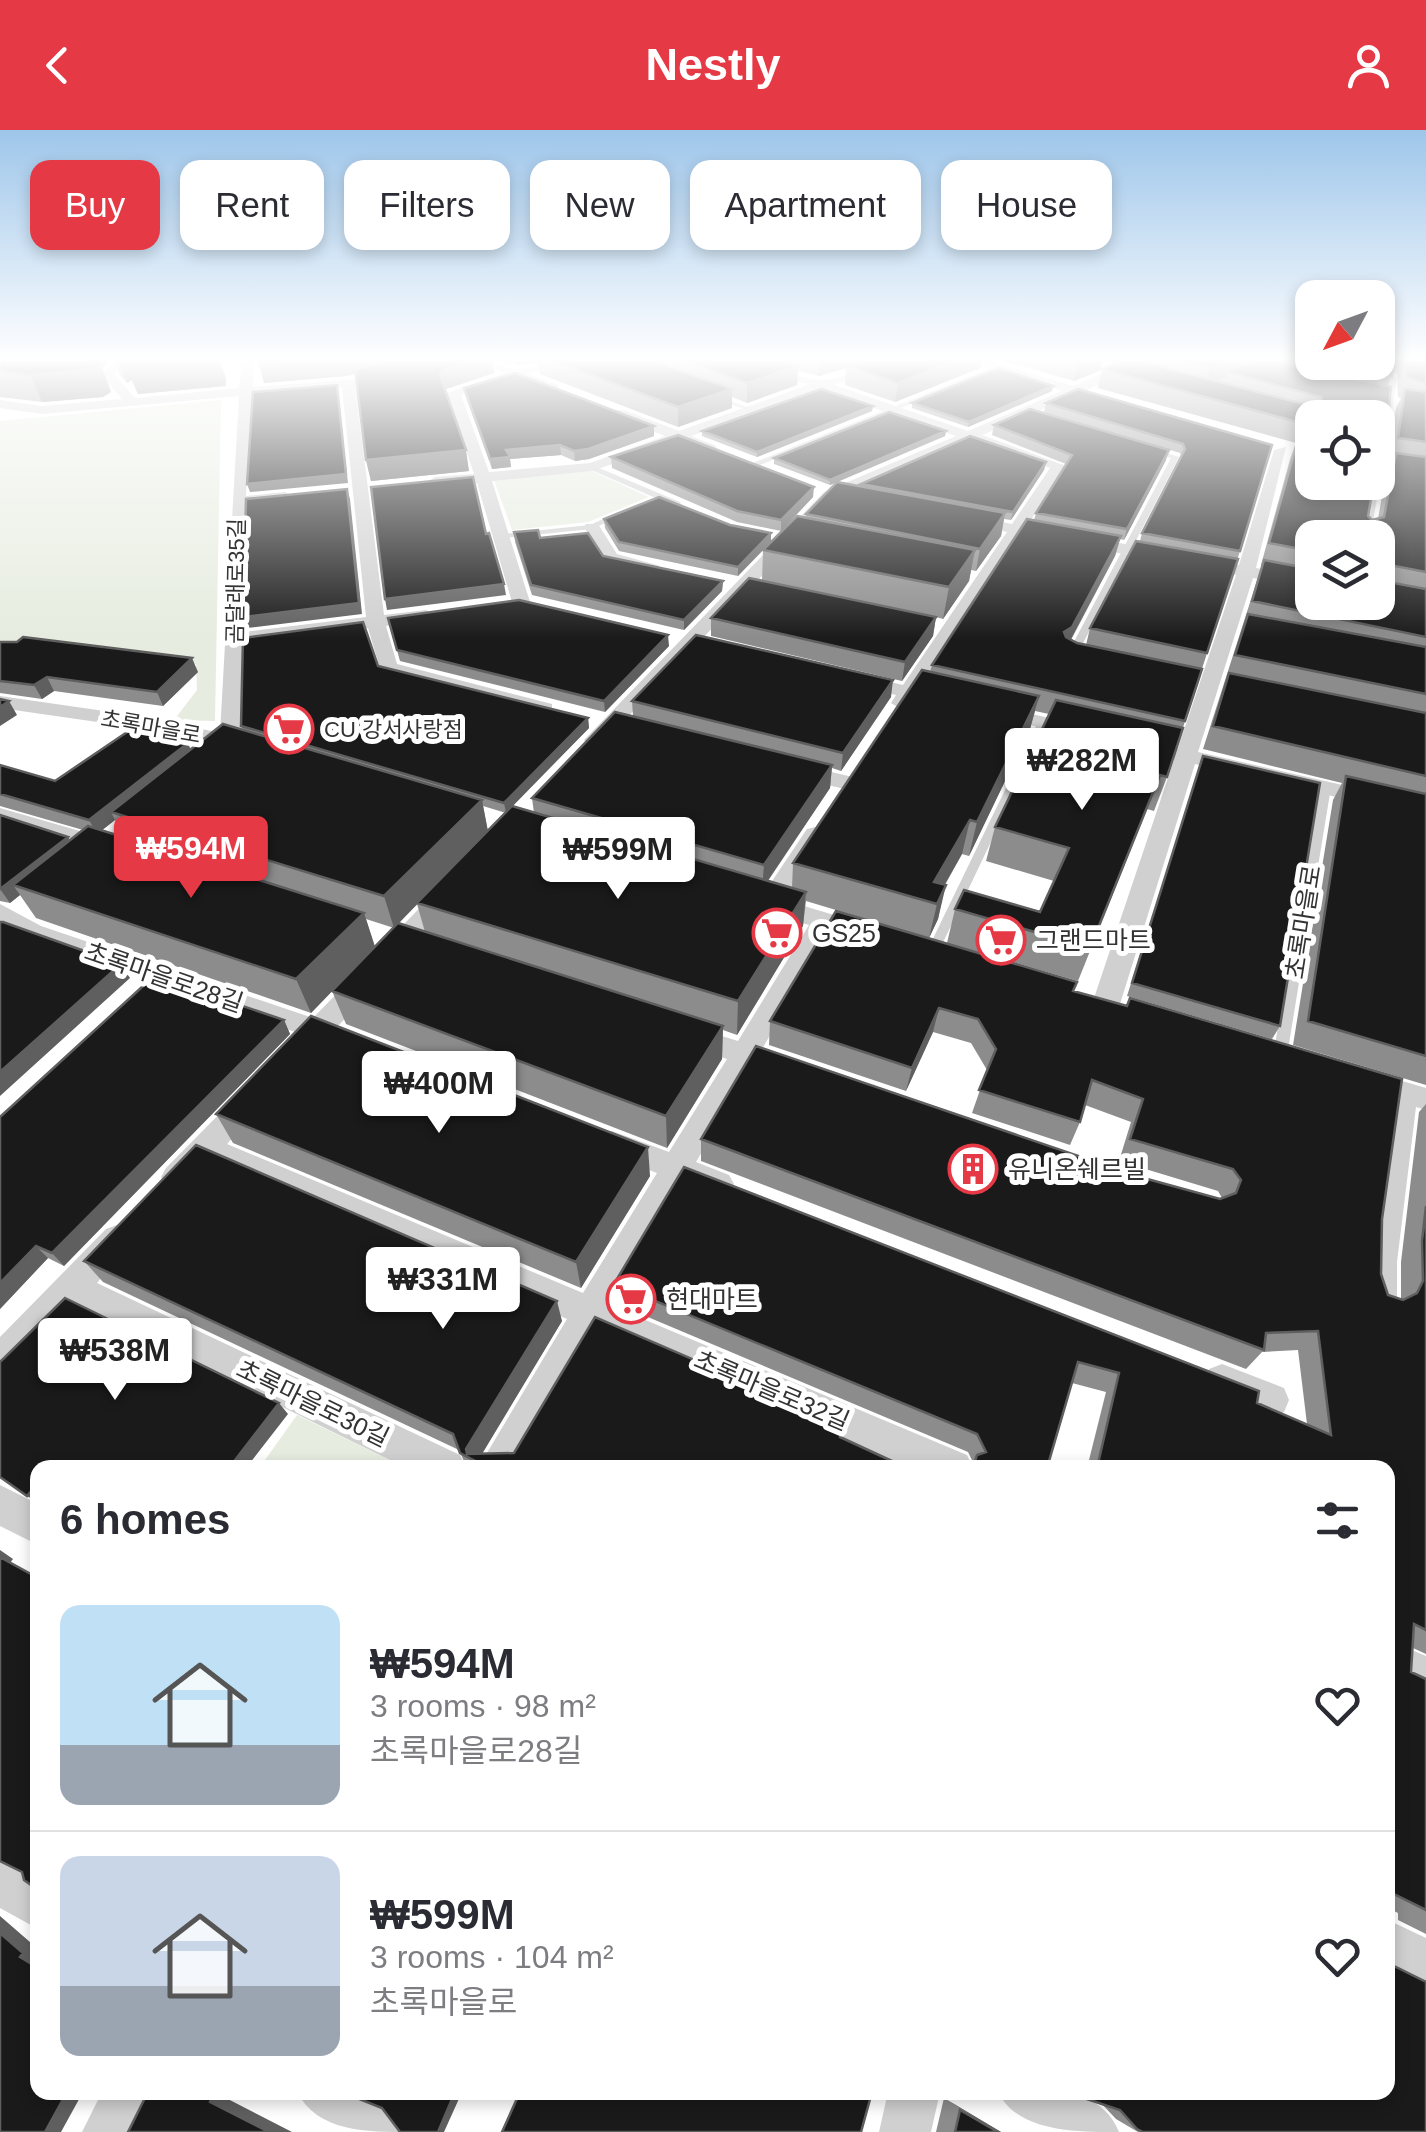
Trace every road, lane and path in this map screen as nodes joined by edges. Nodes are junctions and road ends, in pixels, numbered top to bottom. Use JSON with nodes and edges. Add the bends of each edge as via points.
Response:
{"nodes":[{"id":1,"x":242,"y":451,"type":"edge"},
{"id":2,"x":356,"y":451,"type":"edge"},
{"id":3,"x":473,"y":451,"type":"edge"},
{"id":4,"x":634,"y":451,"type":"edge"},
{"id":5,"x":717,"y":451,"type":"edge"},
{"id":6,"x":786,"y":451,"type":"edge"},
{"id":7,"x":927,"y":451,"type":"edge"},
{"id":8,"x":1017,"y":451,"type":"edge"},
{"id":9,"x":1155,"y":451,"type":"edge"},
{"id":10,"x":1289,"y":451,"type":"edge"},
{"id":11,"x":752,"y":465,"type":"junction"},
{"id":12,"x":592,"y":466,"type":"junction"},
{"id":13,"x":767,"y":471,"type":"edge"},
{"id":14,"x":1395,"y":472,"type":"edge"},
{"id":15,"x":1426,"y":472,"type":"edge"},
{"id":16,"x":482,"y":477,"type":"junction"},
{"id":17,"x":413,"y":484,"type":"edge"},
{"id":18,"x":822,"y":492,"type":"junction"},
{"id":19,"x":308,"y":494,"type":"edge"},
{"id":20,"x":661,"y":497,"type":"junction"},
{"id":21,"x":238,"y":502,"type":"junction"},
{"id":22,"x":868,"y":502,"type":"edge"},
{"id":23,"x":644,"y":505,"type":"edge"},
{"id":24,"x":679,"y":505,"type":"edge"},
{"id":25,"x":626,"y":512,"type":"edge"},
{"id":26,"x":942,"y":516,"type":"edge"},
{"id":27,"x":592,"y":527,"type":"junction"},
{"id":28,"x":1016,"y":530,"type":"junction"},
{"id":29,"x":503,"y":536,"type":"junction"},
{"id":30,"x":1125,"y":550,"type":"junction"},
{"id":31,"x":668,"y":570,"type":"edge"},
{"id":32,"x":1246,"y":572,"type":"junction"},
{"id":33,"x":1295,"y":581,"type":"edge"},
{"id":34,"x":521,"y":604,"type":"edge"},
{"id":35,"x":449,"y":612,"type":"edge"},
{"id":36,"x":376,"y":621,"type":"junction"},
{"id":37,"x":236,"y":640,"type":"junction"},
{"id":38,"x":1082,"y":657,"type":"edge"},
{"id":39,"x":836,"y":675,"type":"edge"},
{"id":40,"x":909,"y":692,"type":"junction"},
{"id":41,"x":0,"y":702,"type":"edge"},
{"id":42,"x":601,"y":722,"type":"junction"},
{"id":43,"x":889,"y":722,"type":"edge"},
{"id":44,"x":1043,"y":722,"type":"junction"},
{"id":45,"x":230,"y":745,"type":"junction"},
{"id":46,"x":585,"y":750,"type":"edge"},
{"id":47,"x":1186,"y":755,"type":"junction"},
{"id":48,"x":267,"y":756,"type":"edge"},
{"id":49,"x":775,"y":765,"type":"edge"},
{"id":50,"x":202,"y":767,"type":"edge"},
{"id":51,"x":1325,"y":787,"type":"junction"},
{"id":52,"x":1426,"y":810,"type":"edge"},
{"id":53,"x":0,"y":815,"type":"edge"},
{"id":54,"x":133,"y":823,"type":"edge"},
{"id":55,"x":97,"y":852,"type":"junction"},
{"id":56,"x":142,"y":858,"type":"edge"},
{"id":57,"x":470,"y":871,"type":"edge"},
{"id":58,"x":732,"y":894,"type":"edge"},
{"id":59,"x":769,"y":904,"type":"junction"},
{"id":60,"x":10,"y":917,"type":"edge"},
{"id":61,"x":824,"y":921,"type":"junction"},
{"id":62,"x":392,"y":940,"type":"junction"},
{"id":63,"x":923,"y":950,"type":"joint"},
{"id":64,"x":440,"y":955,"type":"edge"},
{"id":65,"x":156,"y":975,"type":"junction"},
{"id":66,"x":128,"y":1001,"type":"edge"},
{"id":67,"x":1106,"y":1004,"type":"edge"},
{"id":68,"x":668,"y":1029,"type":"edge"},
{"id":69,"x":318,"y":1030,"type":"junction"},
{"id":70,"x":354,"y":1043,"type":"edge"},
{"id":71,"x":743,"y":1054,"type":"junction"},
{"id":72,"x":1281,"y":1056,"type":"edge"},
{"id":73,"x":1333,"y":1071,"type":"edge"},
{"id":74,"x":816,"y":1075,"type":"edge"},
{"id":75,"x":1415,"y":1095,"type":"edge"},
{"id":76,"x":586,"y":1133,"type":"edge"},
{"id":77,"x":205,"y":1148,"type":"junction"},
{"id":78,"x":676,"y":1168,"type":"junction"},
{"id":79,"x":748,"y":1196,"type":"edge"},
{"id":80,"x":72,"y":1286,"type":"junction"},
{"id":81,"x":1380,"y":1301,"type":"edge"},
{"id":82,"x":590,"y":1312,"type":"junction"},
{"id":83,"x":0,"y":1362,"type":"edge"},
{"id":84,"x":1198,"y":1371,"type":"edge"},
{"id":85,"x":1271,"y":1400,"type":"dead end"},
{"id":86,"x":431,"y":1460,"type":"edge"},
{"id":87,"x":502,"y":1460,"type":"edge"},
{"id":88,"x":935,"y":1460,"type":"edge"},
{"id":89,"x":0,"y":1504,"type":"edge"},
{"id":90,"x":30,"y":1521,"type":"edge"},
{"id":91,"x":1395,"y":1664,"type":"edge"},
{"id":92,"x":1426,"y":1678,"type":"edge"},
{"id":93,"x":0,"y":1880,"type":"edge"},
{"id":94,"x":30,"y":1899,"type":"edge"},
{"id":95,"x":1395,"y":1948,"type":"edge"},
{"id":96,"x":1426,"y":1964,"type":"edge"},
{"id":97,"x":126,"y":2100,"type":"edge"},
{"id":98,"x":335,"y":2100,"type":"edge"},
{"id":99,"x":912,"y":2100,"type":"edge"},
{"id":100,"x":1038,"y":2100,"type":"edge"},
{"id":101,"x":108,"y":2132,"type":"edge"},
{"id":102,"x":385,"y":2132,"type":"edge"},
{"id":103,"x":904,"y":2132,"type":"edge"},
{"id":104,"x":1093,"y":2132,"type":"edge"}],
"edges":[{"from":1,"to":21,"type":"street","name":"곰달래로35길"},
{"from":2,"to":36,"type":"street"},
{"from":3,"to":16,"type":"street"},
{"from":4,"to":12,"type":"street"},
{"from":5,"to":11,"type":"street"},
{"from":6,"to":11,"type":"lane"},
{"from":7,"to":18,"type":"street"},
{"from":8,"to":28,"type":"street","via":[[1058,466]]},
{"from":9,"to":30,"type":"lane","via":[[1174,457]]},
{"from":10,"to":32,"type":"street"},
{"from":11,"to":13,"type":"street"},
{"from":12,"to":16,"type":"street"},
{"from":12,"to":20,"type":"lane"},
{"from":14,"to":15,"type":"street"},
{"from":16,"to":17,"type":"street"},
{"from":16,"to":29,"type":"street"},
{"from":18,"to":22,"type":"street"},
{"from":18,"to":42,"type":"street","via":[[744,585]]},
{"from":19,"to":21,"type":"street"},
{"from":20,"to":23,"type":"lane"},
{"from":20,"to":24,"type":"lane"},
{"from":21,"to":37,"type":"street","name":"곰달래로35길"},
{"from":25,"to":27,"type":"lane"},
{"from":26,"to":28,"type":"street"},
{"from":27,"to":29,"type":"lane"},
{"from":27,"to":31,"type":"street","via":[[612,558]]},
{"from":28,"to":30,"type":"street"},
{"from":28,"to":40,"type":"street","via":[[942,628]]},
{"from":29,"to":34,"type":"street"},
{"from":30,"to":32,"type":"street"},
{"from":30,"to":38,"type":"lane"},
{"from":32,"to":33,"type":"street"},
{"from":32,"to":47,"type":"street","via":[[1237,630],[1208,684]]},
{"from":35,"to":36,"type":"street"},
{"from":36,"to":37,"type":"street"},
{"from":36,"to":42,"type":"street","via":[[388,668]]},
{"from":37,"to":45,"type":"street","name":"곰달래로35길"},
{"from":39,"to":40,"type":"street"},
{"from":40,"to":43,"type":"street"},
{"from":40,"to":44,"type":"street"},
{"from":41,"to":45,"type":"street","name":"초록마을로","via":[[153,724]]},
{"from":42,"to":46,"type":"street"},
{"from":44,"to":47,"type":"street"},
{"from":44,"to":63,"type":"lane"},
{"from":45,"to":48,"type":"street","name":"초록마을로"},
{"from":45,"to":50,"type":"street"},
{"from":47,"to":51,"type":"street"},
{"from":47,"to":67,"type":"street"},
{"from":49,"to":59,"type":"street","via":[[844,791]]},
{"from":51,"to":52,"type":"street"},
{"from":51,"to":72,"type":"lane","name":"초록마을로"},
{"from":53,"to":55,"type":"street"},
{"from":54,"to":55,"type":"street"},
{"from":55,"to":56,"type":"street"},
{"from":57,"to":62,"type":"street"},
{"from":58,"to":59,"type":"street"},
{"from":59,"to":61,"type":"street"},
{"from":60,"to":65,"type":"street","name":"초록마을로28길","via":[[32,932]]},
{"from":61,"to":63,"type":"street"},
{"from":61,"to":71,"type":"street"},
{"from":62,"to":64,"type":"street"},
{"from":62,"to":69,"type":"street"},
{"from":65,"to":66,"type":"street"},
{"from":65,"to":69,"type":"street","name":"초록마을로28길"},
{"from":68,"to":71,"type":"street"},
{"from":69,"to":70,"type":"street"},
{"from":69,"to":77,"type":"street"},
{"from":71,"to":74,"type":"street"},
{"from":71,"to":78,"type":"street"},
{"from":73,"to":75,"type":"street"},
{"from":75,"to":81,"type":"street","via":[[1381,1262]]},
{"from":76,"to":78,"type":"street"},
{"from":77,"to":80,"type":"street"},
{"from":77,"to":82,"type":"street"},
{"from":78,"to":79,"type":"street"},
{"from":78,"to":82,"type":"street"},
{"from":80,"to":83,"type":"street"},
{"from":80,"to":86,"type":"street","name":"초록마을로30길"},
{"from":82,"to":87,"type":"street"},
{"from":82,"to":88,"type":"street","name":"초록마을로32길"},
{"from":84,"to":85,"type":"street"},
{"from":89,"to":90,"type":"street"},
{"from":91,"to":92,"type":"street"},
{"from":93,"to":94,"type":"street"},
{"from":95,"to":96,"type":"street"},
{"from":97,"to":101,"type":"street"},
{"from":98,"to":102,"type":"street"},
{"from":99,"to":103,"type":"street"},
{"from":100,"to":104,"type":"street"}]}
